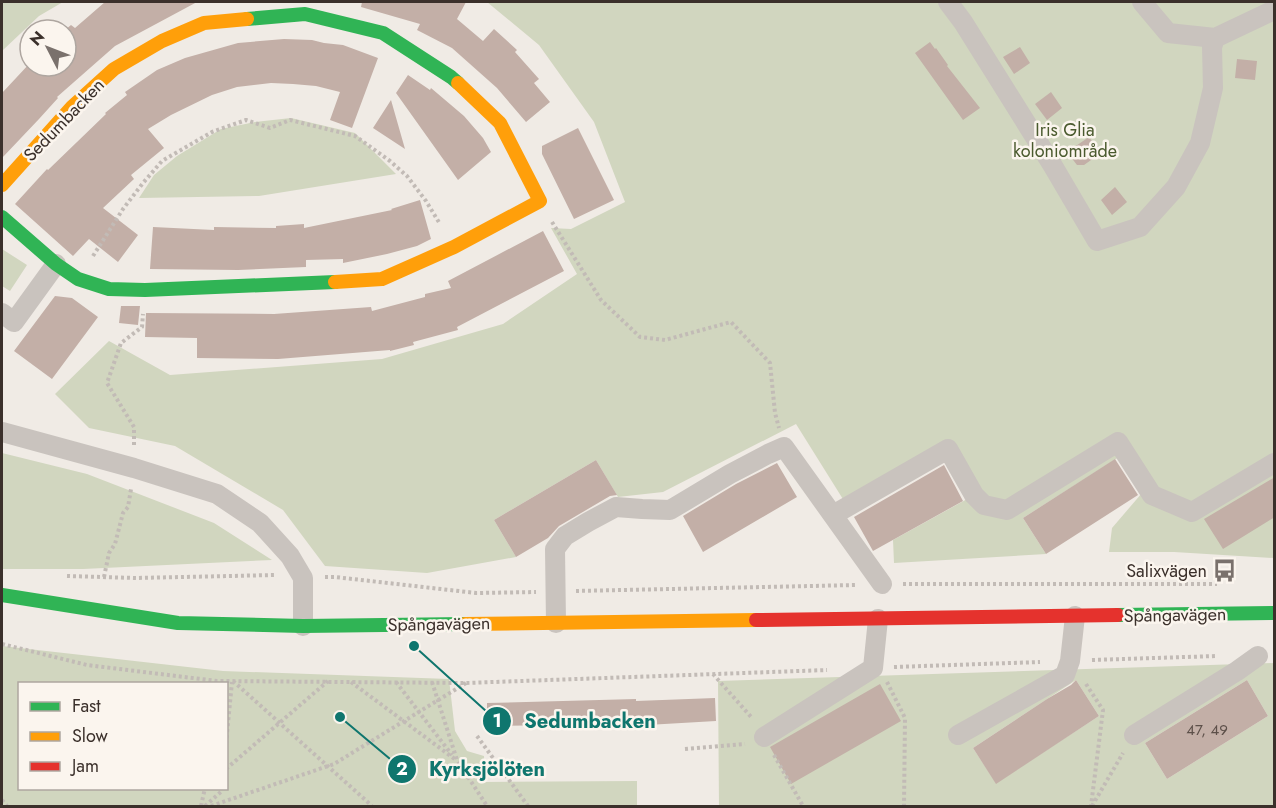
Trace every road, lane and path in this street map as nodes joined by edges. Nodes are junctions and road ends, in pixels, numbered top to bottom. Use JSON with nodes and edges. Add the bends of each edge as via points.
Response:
{"nodes":[{"id":1,"x":948,"y":2,"type":"edge"},
{"id":2,"x":1142,"y":2,"type":"edge"},
{"id":3,"x":1275,"y":10,"type":"edge"},
{"id":4,"x":1215,"y":38,"type":"junction"},
{"id":5,"x":2,"y":185,"type":"edge"},
{"id":6,"x":540,"y":201,"type":"junction"},
{"id":7,"x":2,"y":217,"type":"edge"},
{"id":8,"x":454,"y":248,"type":"junction"},
{"id":9,"x":56,"y":264,"type":"junction"},
{"id":10,"x":78,"y":279,"type":"junction"},
{"id":11,"x":146,"y":290,"type":"junction"},
{"id":12,"x":2,"y":313,"type":"edge"},
{"id":13,"x":2,"y":432,"type":"edge"},
{"id":14,"x":784,"y":447,"type":"junction"},
{"id":15,"x":1275,"y":463,"type":"edge"},
{"id":16,"x":134,"y":468,"type":"junction"},
{"id":17,"x":832,"y":515,"type":"junction"},
{"id":18,"x":64,"y":576,"type":"dead end"},
{"id":19,"x":104,"y":577,"type":"junction"},
{"id":20,"x":303,"y":578,"type":"junction"},
{"id":21,"x":882,"y":584,"type":"junction"},
{"id":22,"x":1227,"y":584,"type":"dead end"},
{"id":23,"x":556,"y":591,"type":"junction"},
{"id":24,"x":2,"y":595,"type":"edge"},
{"id":25,"x":1275,"y":613,"type":"edge"},
{"id":26,"x":1075,"y":616,"type":"junction"},
{"id":27,"x":878,"y":619,"type":"junction"},
{"id":28,"x":556,"y":622,"type":"junction"},
{"id":29,"x":303,"y":626,"type":"junction"},
{"id":30,"x":2,"y":644,"type":"edge"},
{"id":31,"x":1258,"y":656,"type":"joint"},
{"id":32,"x":1070,"y":661,"type":"junction"},
{"id":33,"x":877,"y":668,"type":"junction"},
{"id":34,"x":827,"y":670,"type":"dead end"},
{"id":35,"x":232,"y":681,"type":"junction"},
{"id":36,"x":328,"y":681,"type":"junction"},
{"id":37,"x":217,"y":682,"type":"edge"},
{"id":38,"x":351,"y":682,"type":"junction"},
{"id":39,"x":396,"y":682,"type":"junction"},
{"id":40,"x":432,"y":682,"type":"junction"},
{"id":41,"x":466,"y":683,"type":"junction"},
{"id":42,"x":438,"y":700,"type":"junction"},
{"id":43,"x":1103,"y":710,"type":"dead end"},
{"id":44,"x":419,"y":712,"type":"junction"},
{"id":45,"x":404,"y":721,"type":"junction"},
{"id":46,"x":228,"y":723,"type":"edge"},
{"id":47,"x":280,"y":723,"type":"junction"},
{"id":48,"x":958,"y":735,"type":"dead end"},
{"id":49,"x":1134,"y":735,"type":"joint"},
{"id":50,"x":477,"y":736,"type":"dead end"},
{"id":51,"x":759,"y":740,"type":"joint"},
{"id":52,"x":686,"y":748,"type":"dead end"},
{"id":53,"x":456,"y":760,"type":"junction"},
{"id":54,"x":327,"y":766,"type":"junction"},
{"id":55,"x":228,"y":767,"type":"edge"},
{"id":56,"x":205,"y":790,"type":"edge"},
{"id":57,"x":222,"y":790,"type":"edge"},
{"id":58,"x":2,"y":800,"type":"edge"},
{"id":59,"x":7,"y":807,"type":"edge"},
{"id":60,"x":203,"y":807,"type":"edge"},
{"id":61,"x":211,"y":807,"type":"edge"},
{"id":62,"x":372,"y":807,"type":"edge"},
{"id":63,"x":487,"y":807,"type":"edge"},
{"id":64,"x":528,"y":807,"type":"edge"},
{"id":65,"x":904,"y":807,"type":"edge"},
{"id":66,"x":1091,"y":807,"type":"edge"}],
"edges":[{"from":1,"to":4,"type":"street","via":[[1097,241],[1140,227],[1176,187],[1200,143],[1213,88]]},
{"from":2,"to":4,"type":"street","via":[[1168,33]]},
{"from":3,"to":4,"type":"street"},
{"from":5,"to":6,"type":"street","name":"Sedumbacken","via":[[72,106],[114,69],[162,41],[204,23],[305,14],[383,33],[450,77],[500,123]]},
{"from":6,"to":8,"type":"street"},
{"from":6,"to":14,"type":"path","via":[[601,300],[640,337],[665,340],[731,322],[770,363],[775,413]]},
{"from":7,"to":9,"type":"street"},
{"from":8,"to":10,"type":"path","via":[[408,176],[355,136],[290,120],[270,128],[246,120],[212,132],[162,161],[123,209]]},
{"from":8,"to":11,"type":"street","via":[[382,279]]},
{"from":9,"to":10,"type":"street"},
{"from":9,"to":12,"type":"street","via":[[14,322]]},
{"from":10,"to":11,"type":"street","via":[[109,289]]},
{"from":11,"to":16,"type":"path","via":[[142,327],[121,343],[107,383],[134,427]]},
{"from":13,"to":16,"type":"street"},
{"from":14,"to":17,"type":"street"},
{"from":14,"to":23,"type":"street","via":[[670,510],[616,507],[564,536],[555,549]]},
{"from":15,"to":17,"type":"street","via":[[1192,512],[1152,495],[1118,442],[1006,510],[984,505],[974,495],[948,449]]},
{"from":16,"to":19,"type":"path","via":[[128,507],[109,553]]},
{"from":16,"to":20,"type":"street","via":[[217,494],[260,523],[290,556]]},
{"from":17,"to":21,"type":"street"},
{"from":18,"to":19,"type":"path"},
{"from":19,"to":20,"type":"path"},
{"from":20,"to":23,"type":"path","via":[[335,577],[476,593]]},
{"from":20,"to":29,"type":"street"},
{"from":21,"to":22,"type":"path"},
{"from":21,"to":23,"type":"path"},
{"from":23,"to":28,"type":"street"},
{"from":24,"to":29,"type":"street","name":"Spångavägen","via":[[177,623]]},
{"from":25,"to":26,"type":"street","name":"Spångavägen"},
{"from":26,"to":27,"type":"street","name":"Spångavägen"},
{"from":26,"to":32,"type":"street"},
{"from":27,"to":28,"type":"street","name":"Spångavägen"},
{"from":27,"to":33,"type":"street"},
{"from":28,"to":29,"type":"street","name":"Spångavägen"},
{"from":30,"to":37,"type":"path","via":[[87,666]]},
{"from":31,"to":32,"type":"path"},
{"from":31,"to":49,"type":"street"},
{"from":32,"to":33,"type":"path"},
{"from":32,"to":48,"type":"street","via":[[1065,675]]},
{"from":33,"to":51,"type":"street"},
{"from":33,"to":65,"type":"path","via":[[905,718]]},
{"from":34,"to":41,"type":"path"},
{"from":35,"to":36,"type":"path"},
{"from":35,"to":37,"type":"path"},
{"from":35,"to":46,"type":"path"},
{"from":35,"to":47,"type":"path"},
{"from":36,"to":38,"type":"path"},
{"from":36,"to":47,"type":"path"},
{"from":38,"to":39,"type":"path"},
{"from":38,"to":45,"type":"path"},
{"from":39,"to":40,"type":"path"},
{"from":39,"to":44,"type":"path"},
{"from":40,"to":41,"type":"path"},
{"from":40,"to":42,"type":"path"},
{"from":41,"to":42,"type":"path"},
{"from":42,"to":44,"type":"path"},
{"from":42,"to":53,"type":"path"},
{"from":43,"to":66,"type":"path"},
{"from":44,"to":45,"type":"path"},
{"from":44,"to":53,"type":"path"},
{"from":45,"to":53,"type":"path"},
{"from":45,"to":54,"type":"path"},
{"from":47,"to":54,"type":"path"},
{"from":47,"to":55,"type":"path"},
{"from":49,"to":66,"type":"path"},
{"from":50,"to":64,"type":"path"},
{"from":51,"to":52,"type":"path"},
{"from":53,"to":63,"type":"path"},
{"from":54,"to":61,"type":"path"},
{"from":54,"to":62,"type":"path"},
{"from":56,"to":60,"type":"path"},
{"from":57,"to":60,"type":"path"},
{"from":58,"to":59,"type":"path"}]}
